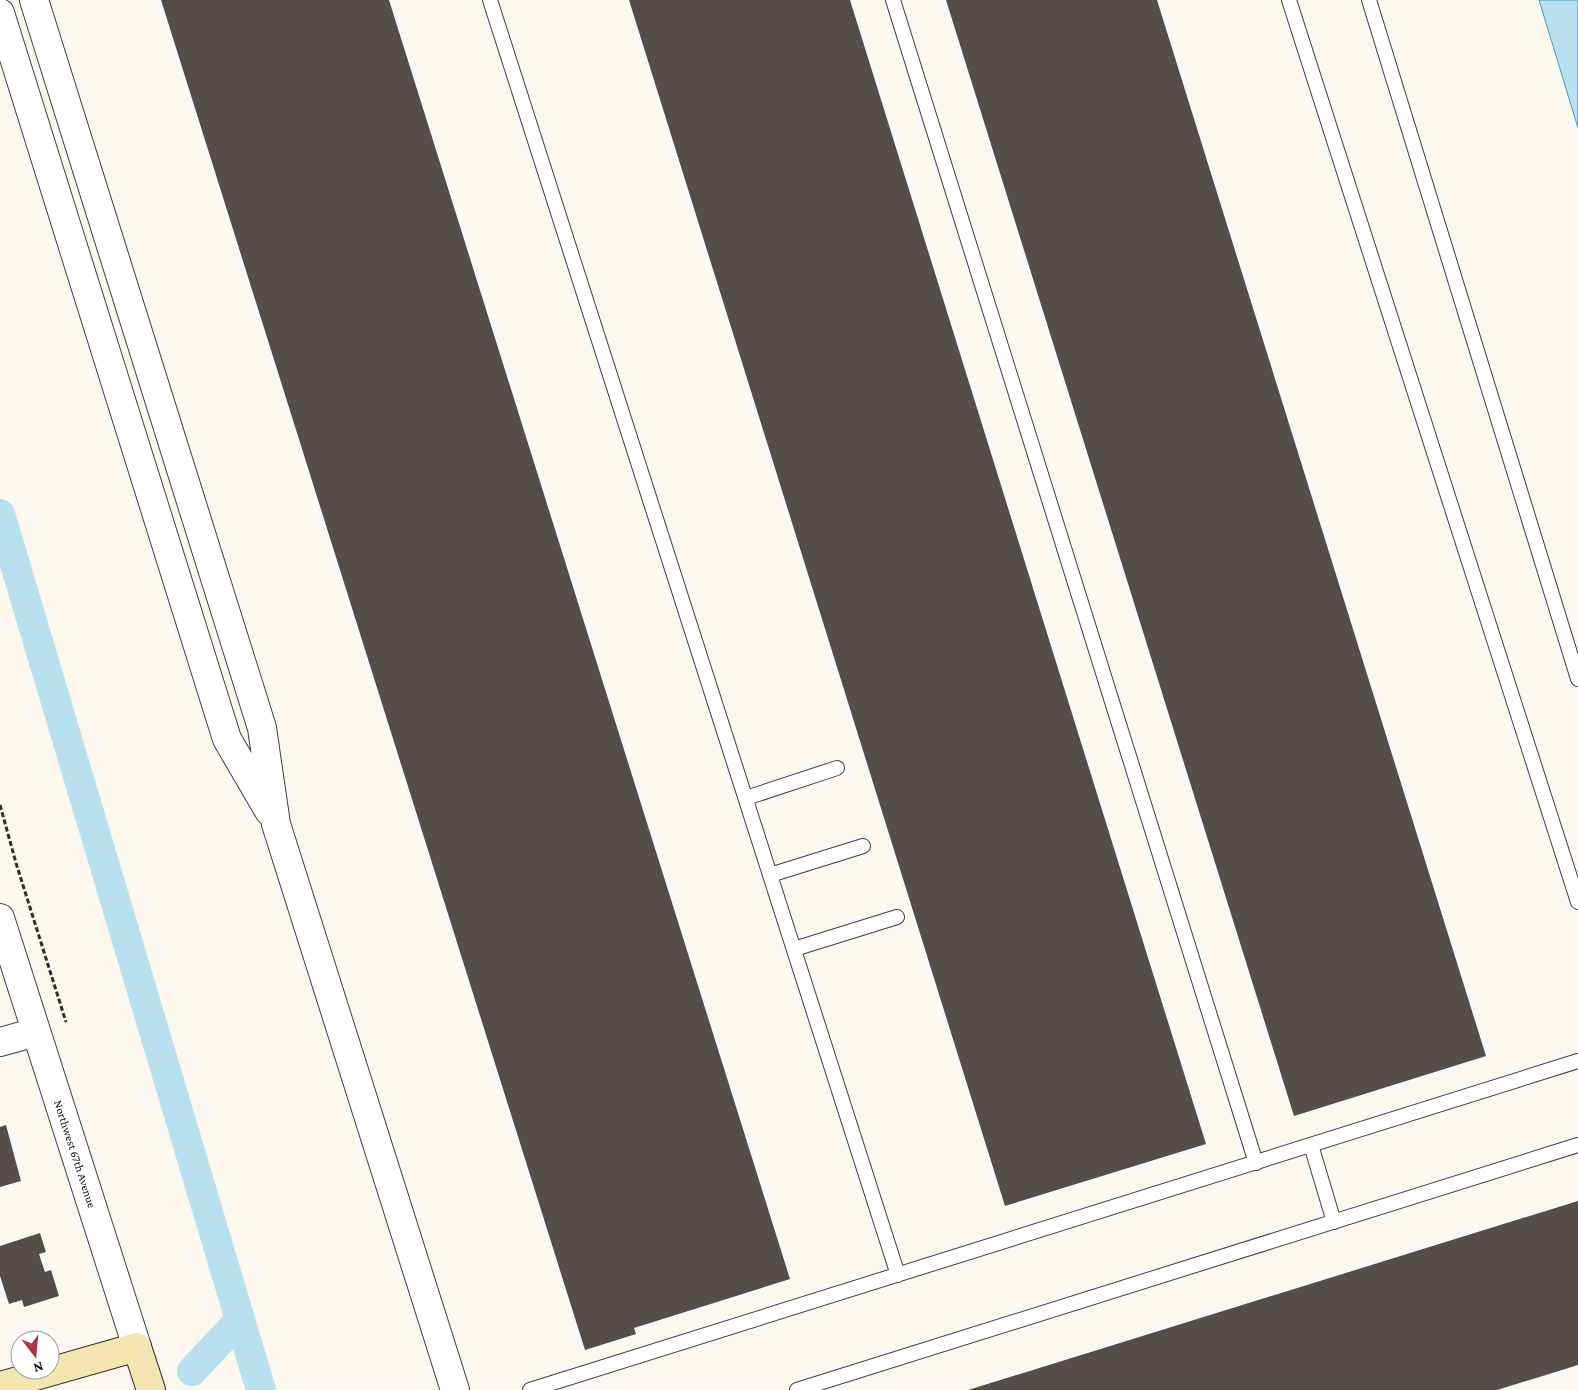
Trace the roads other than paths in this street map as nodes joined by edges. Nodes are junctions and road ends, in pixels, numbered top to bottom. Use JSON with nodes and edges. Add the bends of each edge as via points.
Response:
{"nodes":[{"id":1,"x":34,"y":0,"type":"edge"},
{"id":2,"x":490,"y":0,"type":"edge"},
{"id":3,"x":893,"y":0,"type":"edge"},
{"id":4,"x":1289,"y":0,"type":"edge"},
{"id":5,"x":1369,"y":0,"type":"edge"},
{"id":6,"x":0,"y":13,"type":"edge"},
{"id":7,"x":1578,"y":679,"type":"edge"},
{"id":8,"x":837,"y":768,"type":"dead end"},
{"id":9,"x":746,"y":798,"type":"junction"},
{"id":10,"x":276,"y":824,"type":"junction"},
{"id":11,"x":863,"y":846,"type":"dead end"},
{"id":12,"x":770,"y":875,"type":"junction"},
{"id":13,"x":1578,"y":902,"type":"edge"},
{"id":14,"x":897,"y":917,"type":"dead end"},
{"id":15,"x":0,"y":918,"type":"edge"},
{"id":16,"x":794,"y":949,"type":"junction"},
{"id":17,"x":36,"y":1032,"type":"junction"},
{"id":18,"x":0,"y":1042,"type":"edge"},
{"id":19,"x":1578,"y":1062,"type":"edge"},
{"id":20,"x":1311,"y":1146,"type":"junction"},
{"id":21,"x":1578,"y":1146,"type":"edge"},
{"id":22,"x":1256,"y":1163,"type":"junction"},
{"id":23,"x":1334,"y":1222,"type":"junction"},
{"id":24,"x":898,"y":1275,"type":"junction"},
{"id":25,"x":137,"y":1348,"type":"junction"},
{"id":26,"x":32,"y":1384,"type":"edge"},
{"id":27,"x":0,"y":1386,"type":"edge"},
{"id":28,"x":151,"y":1390,"type":"edge"},
{"id":29,"x":455,"y":1390,"type":"edge"},
{"id":30,"x":530,"y":1390,"type":"edge"},
{"id":31,"x":797,"y":1390,"type":"edge"}],
"edges":[{"from":1,"to":10,"type":"street","via":[[262,728]]},
{"from":2,"to":9,"type":"lane"},
{"from":3,"to":22,"type":"lane"},
{"from":4,"to":13,"type":"lane"},
{"from":5,"to":7,"type":"lane"},
{"from":6,"to":10,"type":"street","via":[[227,739]]},
{"from":8,"to":9,"type":"lane"},
{"from":9,"to":12,"type":"lane"},
{"from":10,"to":29,"type":"street"},
{"from":11,"to":12,"type":"lane"},
{"from":12,"to":16,"type":"lane"},
{"from":14,"to":16,"type":"lane"},
{"from":15,"to":17,"type":"street","name":"Northwest 67th Avenue"},
{"from":16,"to":24,"type":"lane"},
{"from":17,"to":18,"type":"street"},
{"from":17,"to":25,"type":"street","name":"Northwest 67th Avenue"},
{"from":19,"to":20,"type":"lane"},
{"from":20,"to":22,"type":"lane"},
{"from":20,"to":23,"type":"lane"},
{"from":21,"to":23,"type":"lane"},
{"from":22,"to":24,"type":"lane"},
{"from":23,"to":31,"type":"lane"},
{"from":24,"to":30,"type":"lane"},
{"from":25,"to":26,"type":"street"},
{"from":25,"to":28,"type":"street","name":"Northwest 67th Avenue"},
{"from":26,"to":27,"type":"street"}]}
